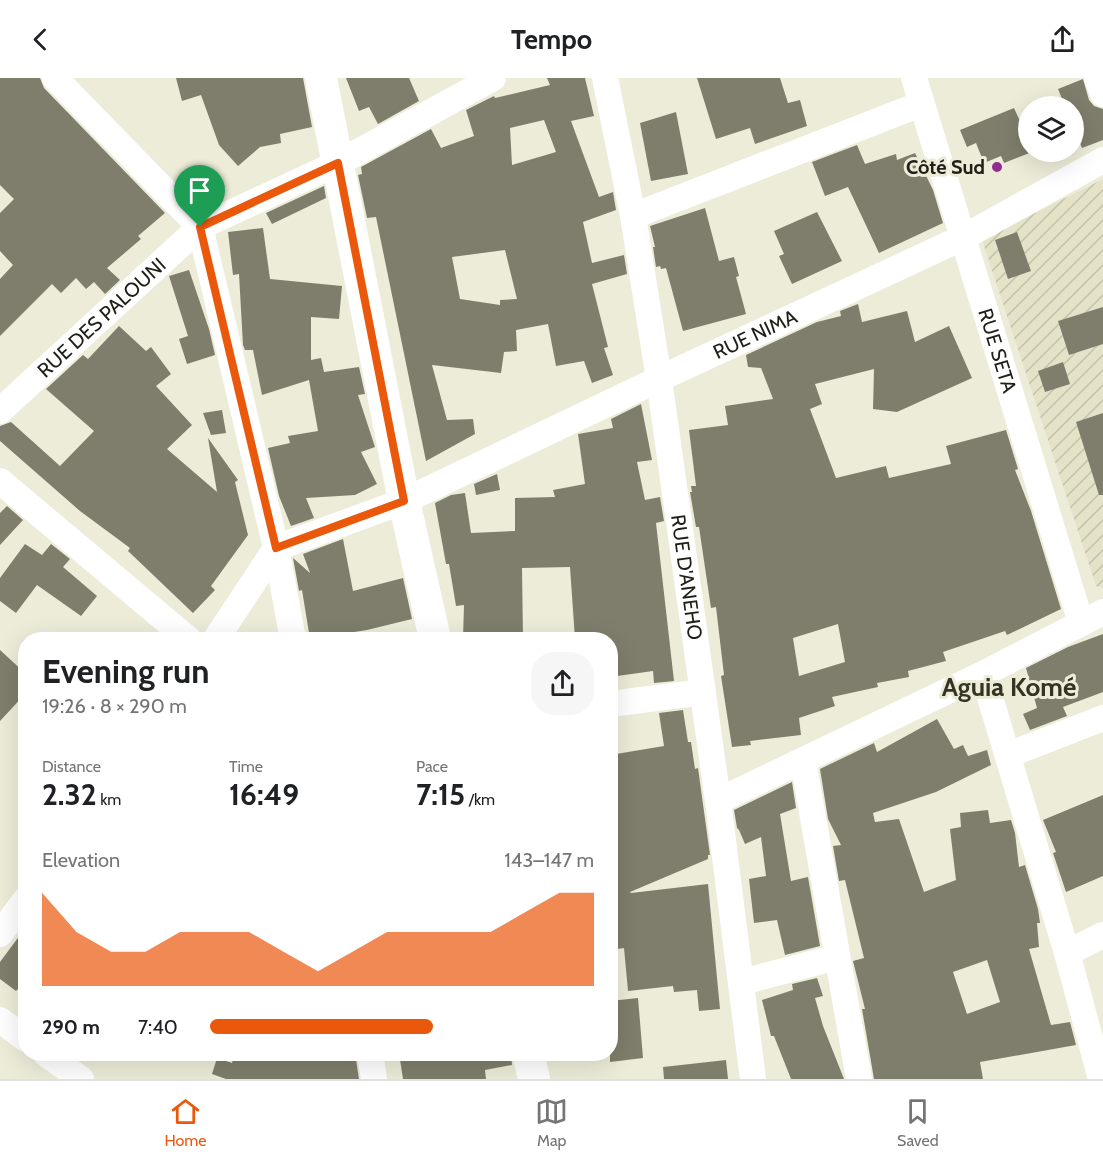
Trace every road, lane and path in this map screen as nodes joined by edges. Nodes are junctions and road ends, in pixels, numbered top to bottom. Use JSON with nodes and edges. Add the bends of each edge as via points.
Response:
{"nodes":[{"id":1,"x":55,"y":78,"type":"edge"},
{"id":2,"x":321,"y":78,"type":"edge"},
{"id":3,"x":493,"y":78,"type":"edge"},
{"id":4,"x":605,"y":78,"type":"edge"},
{"id":5,"x":914,"y":78,"type":"edge"},
{"id":6,"x":1097,"y":78,"type":"edge"},
{"id":7,"x":1103,"y":94,"type":"edge"},
{"id":8,"x":921,"y":104,"type":"junction"},
{"id":9,"x":1103,"y":160,"type":"edge"},
{"id":10,"x":338,"y":163,"type":"junction"},
{"id":11,"x":633,"y":216,"type":"junction"},
{"id":12,"x":200,"y":227,"type":"junction"},
{"id":13,"x":964,"y":237,"type":"junction"},
{"id":14,"x":659,"y":379,"type":"junction"},
{"id":15,"x":0,"y":411,"type":"edge"},
{"id":16,"x":0,"y":481,"type":"edge"},
{"id":17,"x":404,"y":501,"type":"junction"},
{"id":18,"x":276,"y":548,"type":"junction"},
{"id":19,"x":1092,"y":618,"type":"edge"},
{"id":20,"x":180,"y":632,"type":"edge"},
{"id":21,"x":221,"y":632,"type":"edge"},
{"id":22,"x":292,"y":632,"type":"edge"},
{"id":23,"x":433,"y":632,"type":"edge"},
{"id":24,"x":983,"y":674,"type":"junction"},
{"id":25,"x":703,"y":692,"type":"junction"},
{"id":26,"x":618,"y":703,"type":"edge"},
{"id":27,"x":1103,"y":718,"type":"edge"},
{"id":28,"x":1008,"y":755,"type":"junction"},
{"id":29,"x":803,"y":761,"type":"junction"},
{"id":30,"x":718,"y":801,"type":"junction"},
{"id":31,"x":18,"y":910,"type":"edge"},
{"id":32,"x":0,"y":934,"type":"edge"},
{"id":33,"x":1103,"y":934,"type":"edge"},
{"id":34,"x":1067,"y":953,"type":"junction"},
{"id":35,"x":837,"y":957,"type":"junction"},
{"id":36,"x":742,"y":982,"type":"junction"},
{"id":37,"x":0,"y":1020,"type":"edge"},
{"id":38,"x":18,"y":1033,"type":"edge"},
{"id":39,"x":56,"y":1061,"type":"edge"},
{"id":40,"x":371,"y":1061,"type":"edge"},
{"id":41,"x":530,"y":1061,"type":"edge"},
{"id":42,"x":81,"y":1079,"type":"edge"},
{"id":43,"x":374,"y":1079,"type":"edge"},
{"id":44,"x":534,"y":1079,"type":"edge"},
{"id":45,"x":753,"y":1079,"type":"edge"},
{"id":46,"x":859,"y":1079,"type":"edge"},
{"id":47,"x":1101,"y":1079,"type":"edge"}],
"edges":[{"from":1,"to":12,"type":"street"},
{"from":2,"to":10,"type":"street"},
{"from":3,"to":10,"type":"street","name":"RUE DES PALOUNI"},
{"from":4,"to":11,"type":"street","name":"RUE D'ANEHO"},
{"from":5,"to":8,"type":"street","name":"RUE SETA"},
{"from":6,"to":7,"type":"street"},
{"from":8,"to":11,"type":"street"},
{"from":8,"to":13,"type":"street","name":"RUE SETA"},
{"from":9,"to":13,"type":"street","name":"RUE NIMA"},
{"from":10,"to":12,"type":"street","name":"RUE DES PALOUNI"},
{"from":10,"to":17,"type":"street"},
{"from":11,"to":14,"type":"street","name":"RUE D'ANEHO"},
{"from":12,"to":15,"type":"street","name":"RUE DES PALOUNI"},
{"from":12,"to":18,"type":"street"},
{"from":13,"to":14,"type":"street","name":"RUE NIMA"},
{"from":13,"to":19,"type":"street","name":"RUE SETA"},
{"from":14,"to":17,"type":"street","name":"RUE NIMA"},
{"from":14,"to":25,"type":"street","name":"RUE D'ANEHO"},
{"from":16,"to":20,"type":"street"},
{"from":17,"to":18,"type":"street","name":"RUE NIMA"},
{"from":17,"to":23,"type":"street"},
{"from":18,"to":21,"type":"street"},
{"from":18,"to":22,"type":"street"},
{"from":19,"to":24,"type":"street"},
{"from":24,"to":28,"type":"street"},
{"from":24,"to":29,"type":"street"},
{"from":25,"to":26,"type":"street"},
{"from":25,"to":30,"type":"street","name":"RUE D'ANEHO"},
{"from":27,"to":28,"type":"street"},
{"from":28,"to":34,"type":"street"},
{"from":29,"to":30,"type":"street"},
{"from":29,"to":35,"type":"street"},
{"from":30,"to":36,"type":"street","name":"RUE D'ANEHO"},
{"from":31,"to":32,"type":"street"},
{"from":33,"to":34,"type":"street"},
{"from":34,"to":47,"type":"street"},
{"from":35,"to":36,"type":"street"},
{"from":35,"to":46,"type":"street"},
{"from":36,"to":45,"type":"street","name":"RUE D'ANEHO"},
{"from":37,"to":38,"type":"street"},
{"from":39,"to":42,"type":"street"},
{"from":40,"to":43,"type":"street"},
{"from":41,"to":44,"type":"street"}]}
